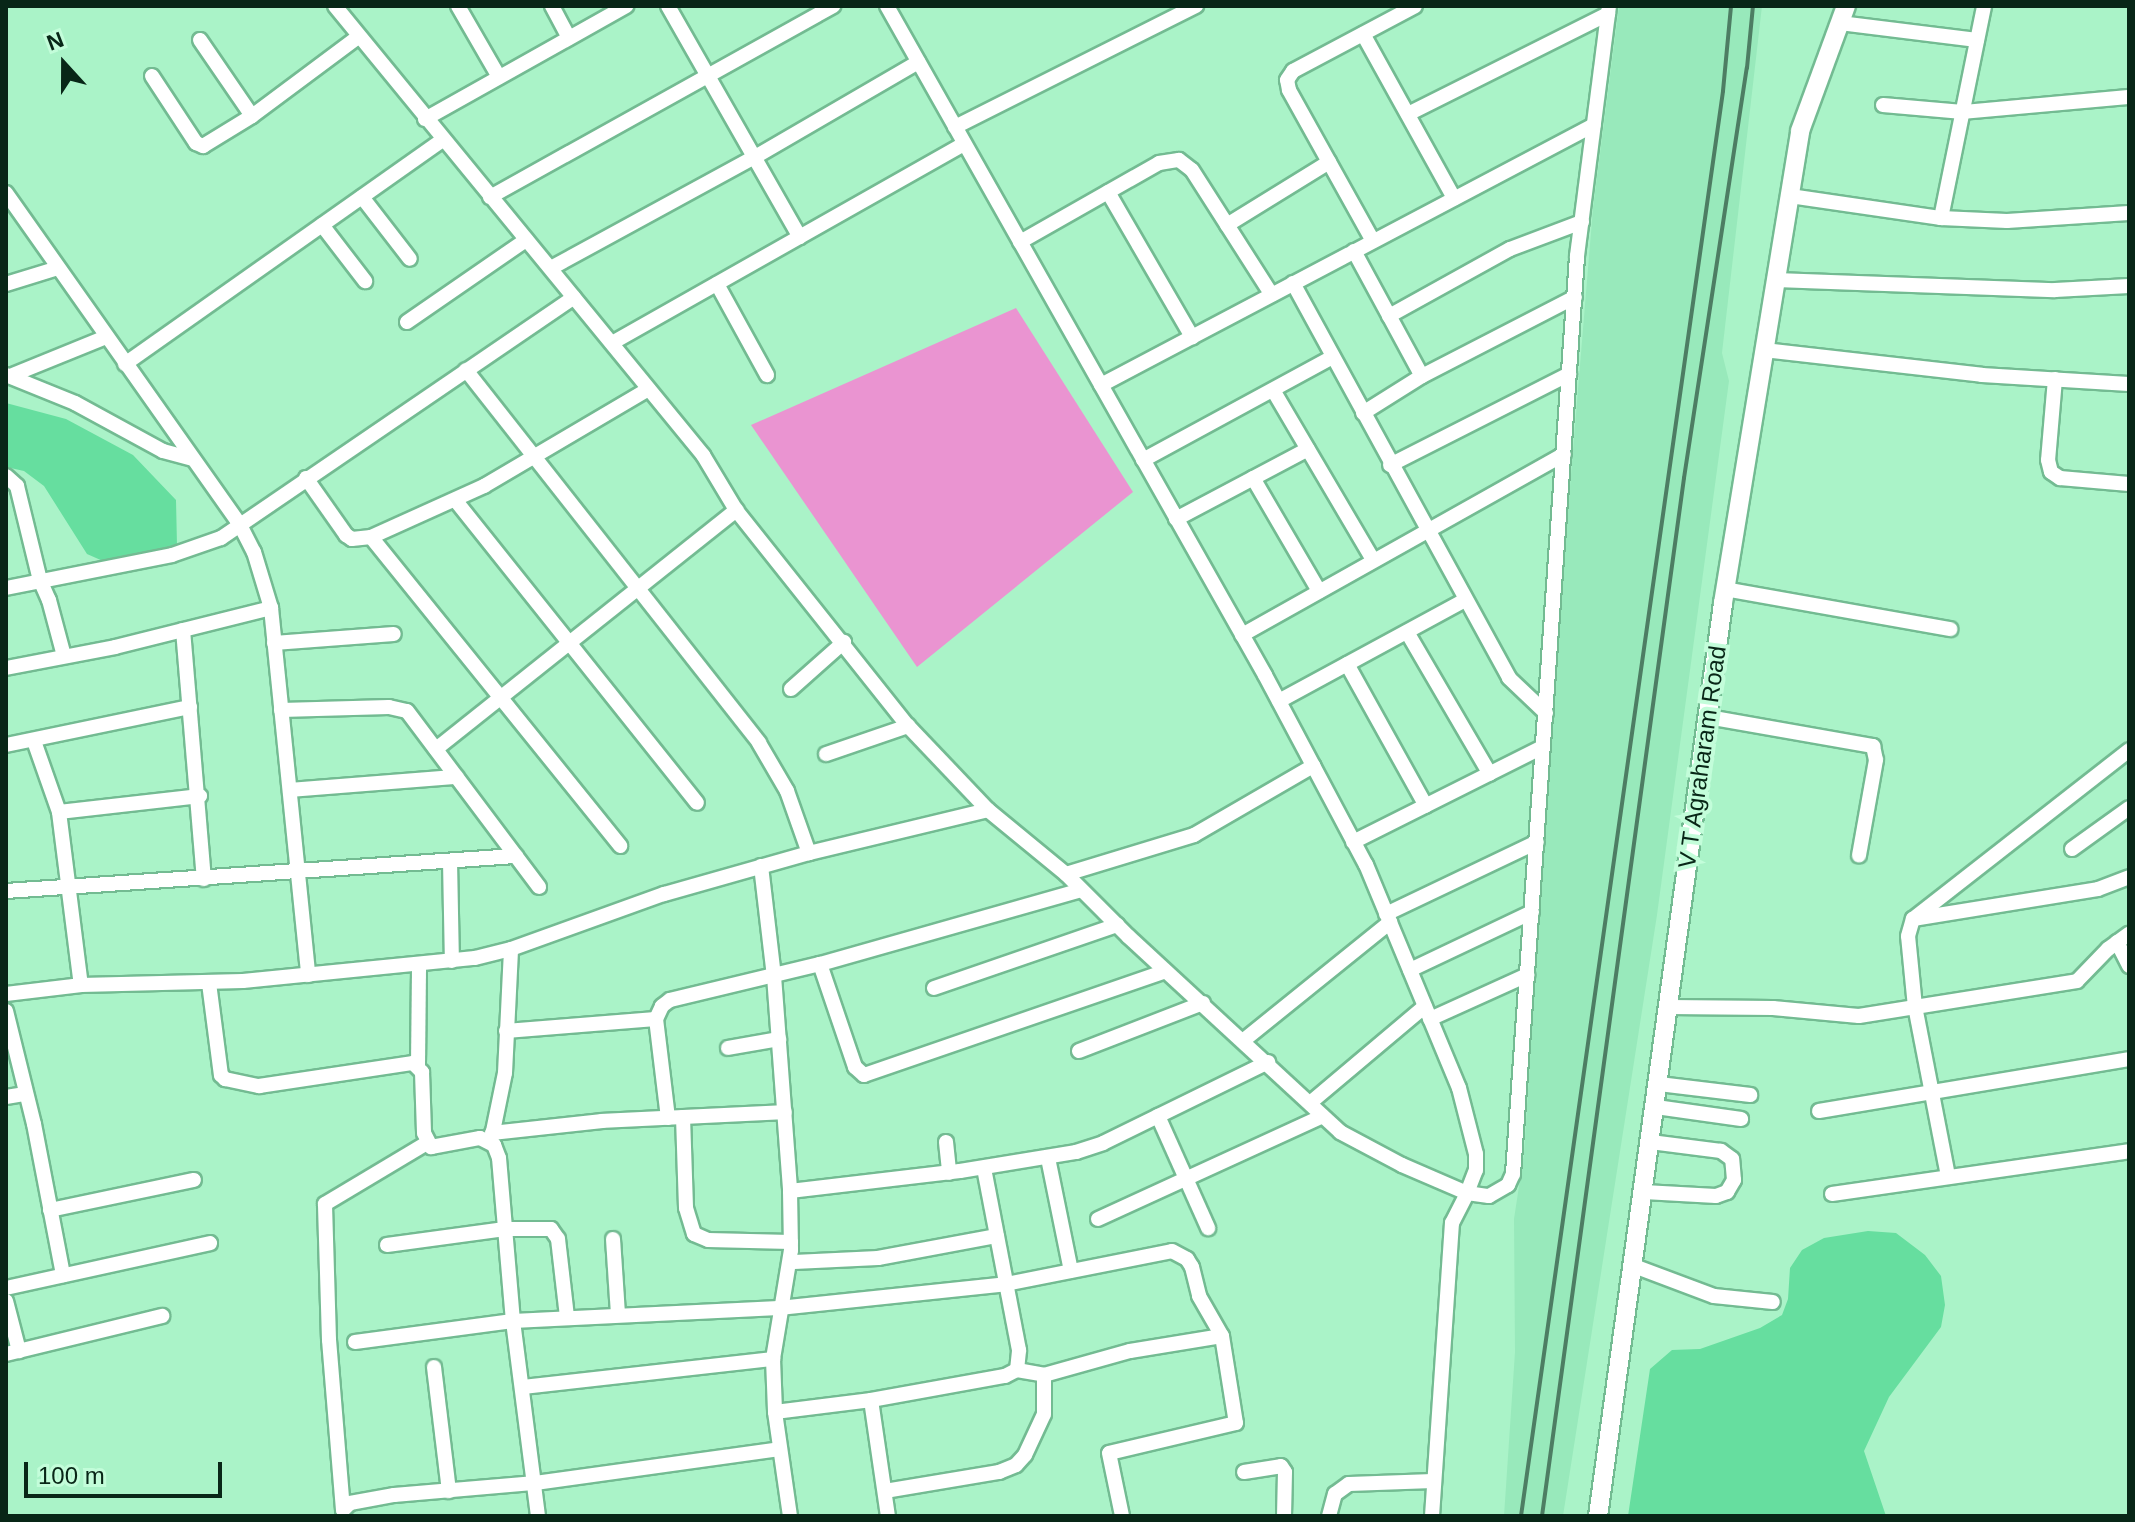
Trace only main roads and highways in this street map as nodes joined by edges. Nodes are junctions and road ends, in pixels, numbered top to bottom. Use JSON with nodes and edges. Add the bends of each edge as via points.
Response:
{"nodes":[{"id":1,"x":1843,"y":14,"type":"edge"},
{"id":2,"x":1598,"y":1516,"type":"edge"}],
"edges":[{"from":1,"to":2,"type":"main road","name":"V T Agraharam Road","via":[[1800,131],[1725,589]]}]}
